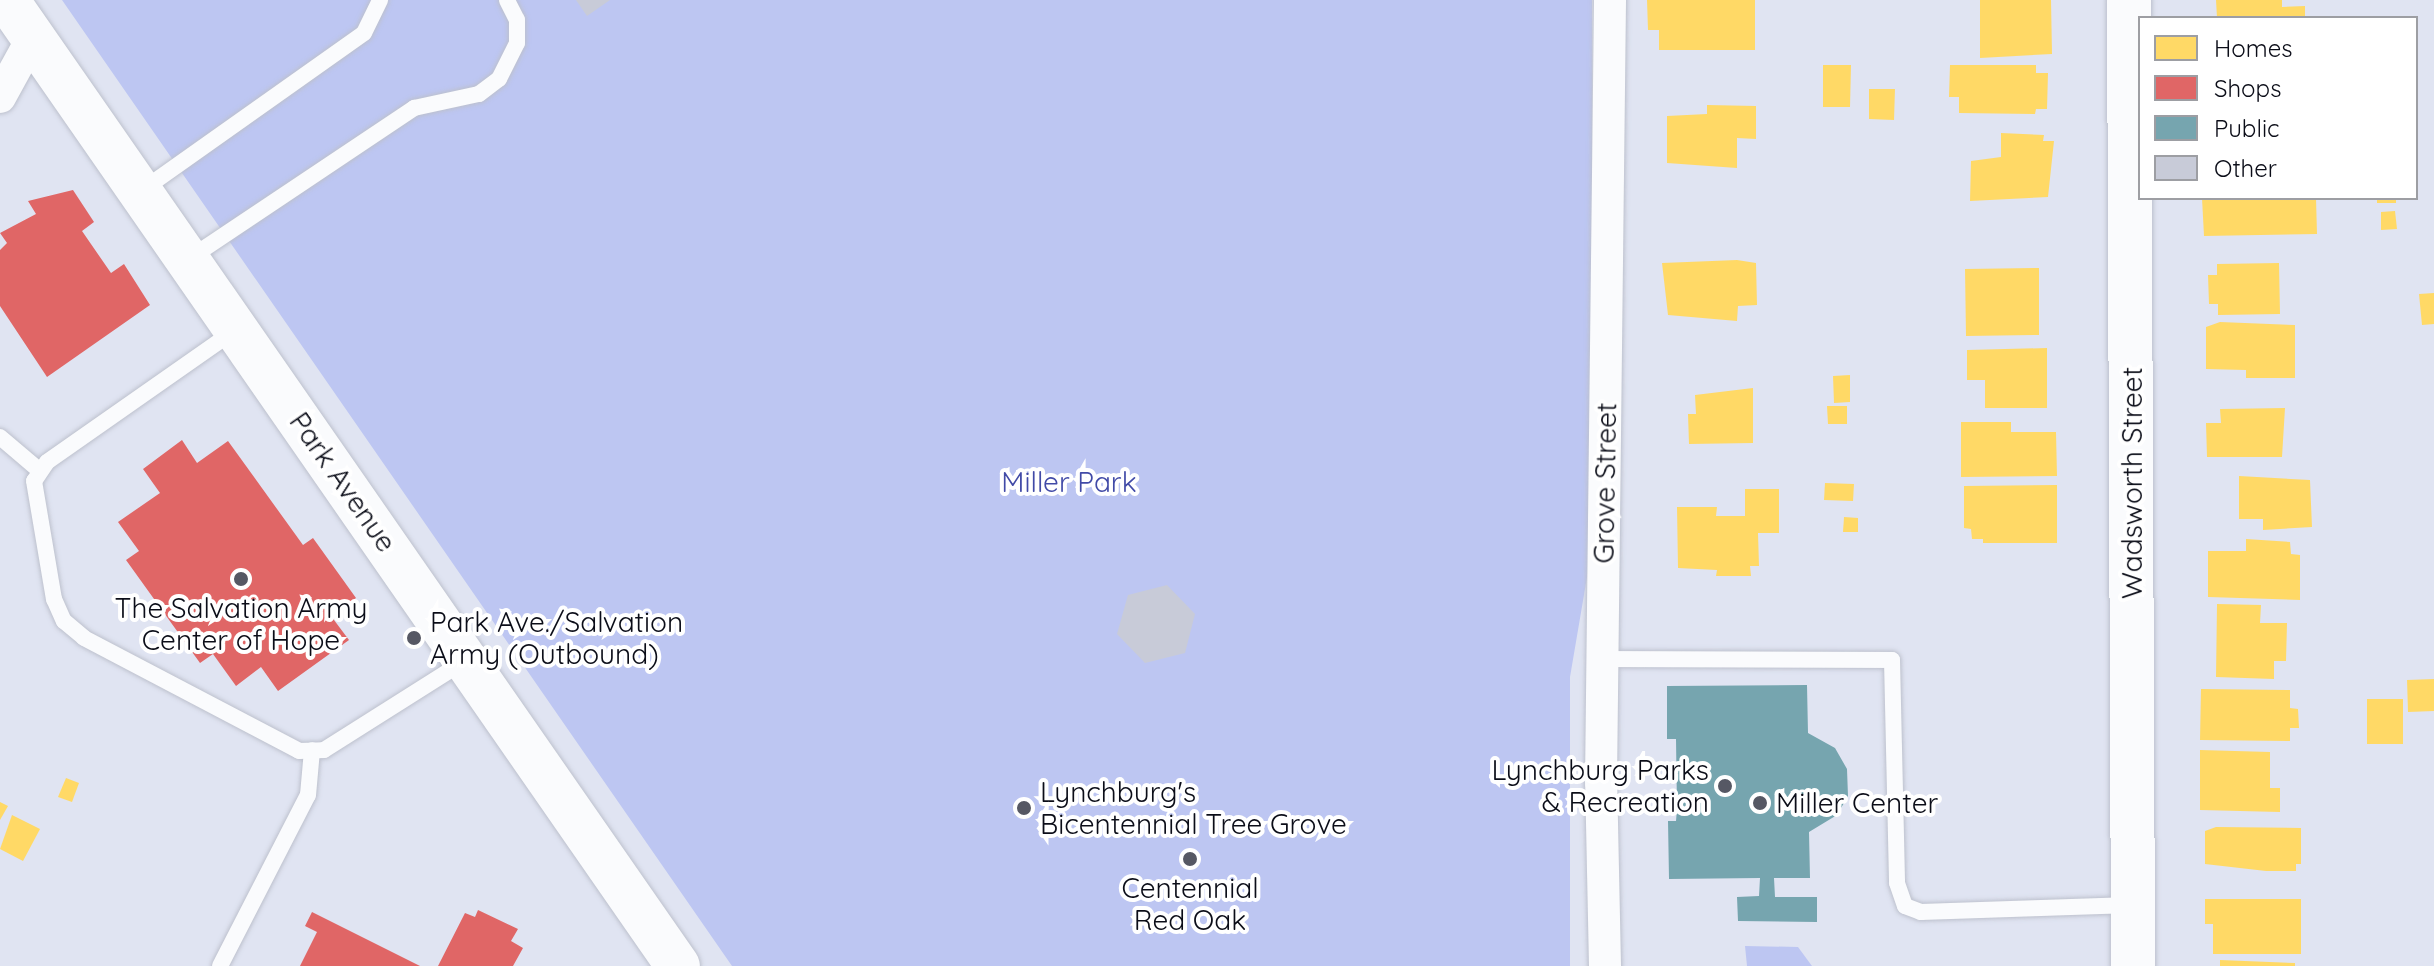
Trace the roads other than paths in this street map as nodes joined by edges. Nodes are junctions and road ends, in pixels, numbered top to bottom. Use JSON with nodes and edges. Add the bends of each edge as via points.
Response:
{"nodes":[{"id":1,"x":7,"y":0,"type":"edge"},
{"id":2,"x":380,"y":0,"type":"edge"},
{"id":3,"x":507,"y":0,"type":"edge"},
{"id":4,"x":1610,"y":0,"type":"edge"},
{"id":5,"x":2129,"y":0,"type":"edge"},
{"id":6,"x":33,"y":37,"type":"junction"},
{"id":7,"x":0,"y":97,"type":"edge"},
{"id":8,"x":141,"y":191,"type":"junction"},
{"id":9,"x":189,"y":259,"type":"junction"},
{"id":10,"x":237,"y":329,"type":"junction"},
{"id":11,"x":0,"y":437,"type":"edge"},
{"id":12,"x":40,"y":471,"type":"junction"},
{"id":13,"x":1603,"y":659,"type":"junction"},
{"id":14,"x":466,"y":660,"type":"junction"},
{"id":15,"x":312,"y":750,"type":"junction"},
{"id":16,"x":2132,"y":905,"type":"junction"},
{"id":17,"x":220,"y":966,"type":"edge"},
{"id":18,"x":678,"y":966,"type":"edge"},
{"id":19,"x":1605,"y":966,"type":"edge"},
{"id":20,"x":2133,"y":966,"type":"edge"}],
"edges":[{"from":1,"to":6,"type":"main road","name":"Park Avenue"},
{"from":2,"to":8,"type":"lane","via":[[364,33]]},
{"from":3,"to":9,"type":"lane","via":[[517,20],[517,43],[499,79],[479,94],[414,108]]},
{"from":4,"to":13,"type":"street","name":"Grove Street"},
{"from":5,"to":16,"type":"main road","name":"Wadsworth Street"},
{"from":6,"to":7,"type":"street"},
{"from":6,"to":8,"type":"main road","name":"Park Avenue"},
{"from":8,"to":9,"type":"main road","name":"Park Avenue"},
{"from":9,"to":10,"type":"main road","name":"Park Avenue"},
{"from":10,"to":12,"type":"lane"},
{"from":10,"to":14,"type":"main road","name":"Park Avenue"},
{"from":11,"to":12,"type":"lane"},
{"from":12,"to":15,"type":"lane","via":[[34,481],[54,599],[64,621],[84,638],[283,746]]},
{"from":13,"to":16,"type":"lane","via":[[1892,660],[1897,883],[1905,906],[1921,912]]},
{"from":13,"to":19,"type":"street","name":"Grove Street"},
{"from":14,"to":15,"type":"lane","via":[[324,750]]},
{"from":14,"to":18,"type":"main road","name":"Park Avenue"},
{"from":15,"to":17,"type":"lane","via":[[308,795]]},
{"from":16,"to":20,"type":"main road","name":"Wadsworth Street"}]}
